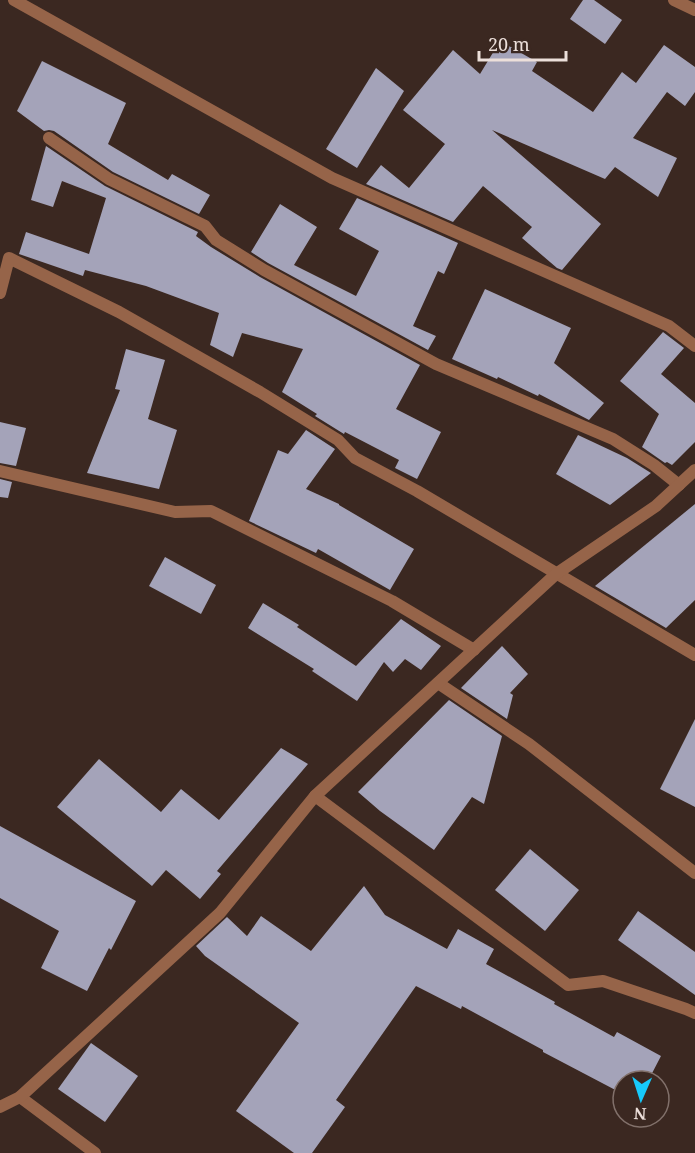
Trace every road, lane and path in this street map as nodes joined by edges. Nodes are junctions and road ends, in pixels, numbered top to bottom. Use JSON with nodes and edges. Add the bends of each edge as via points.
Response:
{"nodes":[{"id":1,"x":14,"y":0,"type":"edge"},
{"id":2,"x":674,"y":0,"type":"edge"},
{"id":3,"x":695,"y":10,"type":"edge"},
{"id":4,"x":49,"y":138,"type":"dead end"},
{"id":5,"x":0,"y":293,"type":"edge"},
{"id":6,"x":695,"y":346,"type":"edge"},
{"id":7,"x":695,"y":470,"type":"edge"},
{"id":8,"x":0,"y":471,"type":"edge"},
{"id":9,"x":679,"y":485,"type":"junction"},
{"id":10,"x":556,"y":574,"type":"junction"},
{"id":11,"x":474,"y":650,"type":"junction"},
{"id":12,"x":695,"y":655,"type":"edge"},
{"id":13,"x":438,"y":683,"type":"junction"},
{"id":14,"x":315,"y":796,"type":"junction"},
{"id":15,"x":695,"y":873,"type":"edge"},
{"id":16,"x":695,"y":1013,"type":"edge"},
{"id":17,"x":20,"y":1097,"type":"junction"},
{"id":18,"x":0,"y":1107,"type":"edge"},
{"id":19,"x":95,"y":1153,"type":"edge"}],
"edges":[{"from":1,"to":6,"type":"street","via":[[332,178],[669,326]]},
{"from":2,"to":3,"type":"street"},
{"from":4,"to":9,"type":"street","via":[[109,179],[205,226],[216,240],[299,290],[436,364],[613,439]]},
{"from":5,"to":10,"type":"street","via":[[9,258],[118,312],[260,392],[338,440],[355,458]]},
{"from":7,"to":9,"type":"street"},
{"from":8,"to":11,"type":"street","via":[[175,512],[211,511],[392,601]]},
{"from":9,"to":10,"type":"street","via":[[656,506]]},
{"from":10,"to":11,"type":"street"},
{"from":10,"to":12,"type":"street"},
{"from":11,"to":13,"type":"street"},
{"from":13,"to":14,"type":"street"},
{"from":13,"to":15,"type":"street","via":[[529,744]]},
{"from":14,"to":16,"type":"street","via":[[568,985],[603,981]]},
{"from":14,"to":17,"type":"street","via":[[220,913]]},
{"from":17,"to":18,"type":"street"},
{"from":17,"to":19,"type":"street"}]}
